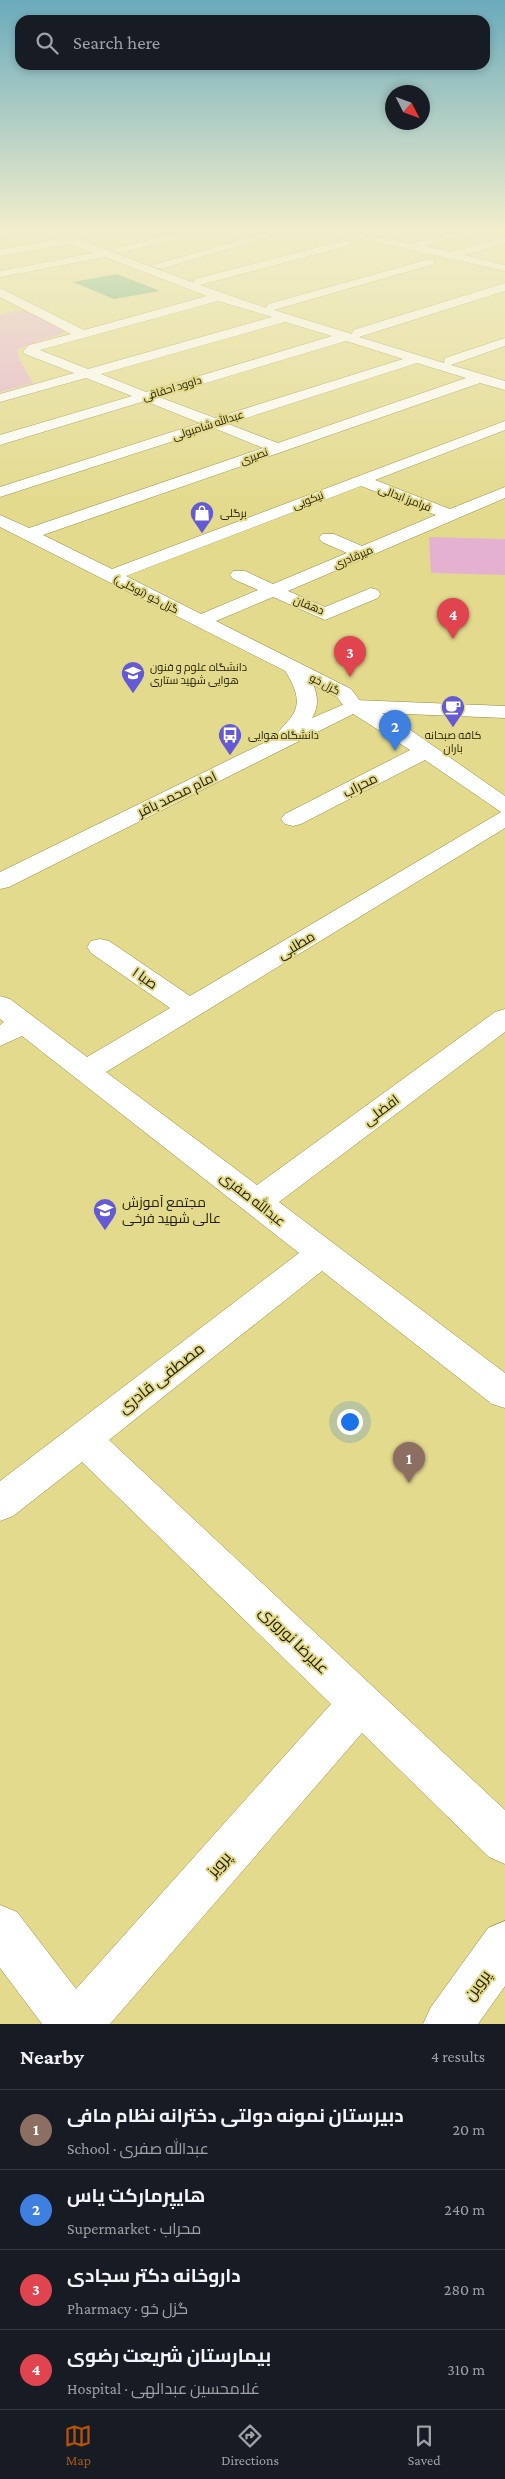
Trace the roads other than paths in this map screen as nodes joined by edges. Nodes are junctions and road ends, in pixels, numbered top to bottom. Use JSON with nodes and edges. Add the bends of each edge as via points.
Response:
{"nodes":[{"id":1,"x":63,"y":321,"type":"edge"},
{"id":2,"x":126,"y":321,"type":"edge"},
{"id":3,"x":272,"y":321,"type":"edge"},
{"id":4,"x":298,"y":321,"type":"edge"},
{"id":5,"x":313,"y":321,"type":"edge"},
{"id":6,"x":394,"y":321,"type":"edge"},
{"id":7,"x":87,"y":332,"type":"junction"},
{"id":8,"x":351,"y":335,"type":"junction"},
{"id":9,"x":111,"y":338,"type":"dead end"},
{"id":10,"x":505,"y":342,"type":"edge"},
{"id":11,"x":423,"y":354,"type":"junction"},
{"id":12,"x":450,"y":361,"type":"junction"},
{"id":13,"x":84,"y":374,"type":"junction"},
{"id":14,"x":481,"y":378,"type":"junction"},
{"id":15,"x":505,"y":378,"type":"edge"},
{"id":16,"x":505,"y":386,"type":"edge"},
{"id":17,"x":144,"y":397,"type":"junction"},
{"id":18,"x":0,"y":398,"type":"edge"},
{"id":19,"x":213,"y":424,"type":"junction"},
{"id":20,"x":505,"y":425,"type":"edge"},
{"id":21,"x":0,"y":440,"type":"edge"},
{"id":22,"x":277,"y":448,"type":"junction"},
{"id":23,"x":99,"y":460,"type":"junction"},
{"id":24,"x":120,"y":470,"type":"dead end"},
{"id":25,"x":360,"y":480,"type":"junction"},
{"id":26,"x":0,"y":492,"type":"edge"},
{"id":27,"x":505,"y":492,"type":"edge"},
{"id":28,"x":450,"y":515,"type":"junction"},
{"id":29,"x":0,"y":520,"type":"edge"},
{"id":30,"x":28,"y":534,"type":"junction"},
{"id":31,"x":328,"y":538,"type":"dead end"},
{"id":32,"x":362,"y":553,"type":"junction"},
{"id":33,"x":304,"y":560,"type":"dead end"},
{"id":34,"x":325,"y":568,"type":"junction"},
{"id":35,"x":239,"y":575,"type":"dead end"},
{"id":36,"x":111,"y":576,"type":"junction"},
{"id":37,"x":274,"y":590,"type":"junction"},
{"id":38,"x":371,"y":594,"type":"dead end"},
{"id":39,"x":201,"y":621,"type":"junction"},
{"id":40,"x":293,"y":667,"type":"junction"},
{"id":41,"x":354,"y":706,"type":"junction"},
{"id":42,"x":505,"y":712,"type":"edge"},
{"id":43,"x":280,"y":742,"type":"junction"},
{"id":44,"x":426,"y":751,"type":"junction"},
{"id":45,"x":505,"y":806,"type":"edge"},
{"id":46,"x":293,"y":818,"type":"dead end"},
{"id":47,"x":505,"y":818,"type":"edge"},
{"id":48,"x":0,"y":882,"type":"edge"},
{"id":49,"x":100,"y":947,"type":"dead end"},
{"id":50,"x":190,"y":1009,"type":"junction"},
{"id":51,"x":505,"y":1018,"type":"edge"},
{"id":52,"x":8,"y":1022,"type":"edge"},
{"id":53,"x":86,"y":1071,"type":"junction"},
{"id":54,"x":256,"y":1202,"type":"junction"},
{"id":55,"x":322,"y":1253,"type":"junction"},
{"id":56,"x":505,"y":1393,"type":"edge"},
{"id":57,"x":83,"y":1439,"type":"junction"},
{"id":58,"x":0,"y":1504,"type":"edge"},
{"id":59,"x":360,"y":1703,"type":"junction"},
{"id":60,"x":505,"y":1841,"type":"edge"},
{"id":61,"x":0,"y":1930,"type":"edge"},
{"id":62,"x":505,"y":1946,"type":"edge"},
{"id":63,"x":73,"y":2024,"type":"edge"},
{"id":64,"x":78,"y":2024,"type":"edge"},
{"id":65,"x":448,"y":2024,"type":"edge"}],
"edges":[{"from":1,"to":7,"type":"street"},
{"from":2,"to":7,"type":"street"},
{"from":3,"to":13,"type":"street"},
{"from":4,"to":8,"type":"street"},
{"from":5,"to":8,"type":"street"},
{"from":6,"to":8,"type":"street","name":"داوود احقاقی"},
{"from":7,"to":9,"type":"street"},
{"from":7,"to":13,"type":"street","via":[[30,352]]},
{"from":8,"to":11,"type":"street"},
{"from":8,"to":17,"type":"street","name":"داوود احقاقی"},
{"from":10,"to":12,"type":"street"},
{"from":11,"to":12,"type":"street"},
{"from":11,"to":14,"type":"street"},
{"from":11,"to":19,"type":"street","name":"عبدالله شامبولی"},
{"from":12,"to":15,"type":"street"},
{"from":13,"to":17,"type":"street"},
{"from":13,"to":18,"type":"street"},
{"from":14,"to":16,"type":"street"},
{"from":14,"to":22,"type":"street","name":"نصیری"},
{"from":17,"to":19,"type":"street"},
{"from":17,"to":21,"type":"street","name":"داوود احقاقی"},
{"from":19,"to":22,"type":"street"},
{"from":19,"to":23,"type":"street","name":"عبدالله شامبولی"},
{"from":20,"to":25,"type":"street","name":"نیکویی"},
{"from":22,"to":30,"type":"street","name":"نصیری"},
{"from":23,"to":24,"type":"street"},
{"from":23,"to":26,"type":"street","name":"عبدالله شامبولی"},
{"from":25,"to":28,"type":"street","name":"فرامرز ابدالی"},
{"from":25,"to":36,"type":"street","name":"نیکویی"},
{"from":27,"to":28,"type":"street","name":"میرقادری"},
{"from":28,"to":32,"type":"street","name":"میرقادری"},
{"from":29,"to":30,"type":"street","name":"گزل خو (توکلی)"},
{"from":30,"to":36,"type":"street","name":"گزل خو (توکلی)"},
{"from":31,"to":32,"type":"street"},
{"from":32,"to":34,"type":"street","name":"میرقادری"},
{"from":33,"to":34,"type":"street"},
{"from":34,"to":37,"type":"street","name":"میرقادری"},
{"from":35,"to":37,"type":"street","name":"دهقان"},
{"from":36,"to":39,"type":"street","name":"گزل خو (توکلی)"},
{"from":37,"to":38,"type":"street","name":"دهقان","via":[[325,614]]},
{"from":37,"to":39,"type":"street","name":"میرقادری"},
{"from":39,"to":40,"type":"street","name":"گزل خو (توکلی)"},
{"from":40,"to":41,"type":"street","name":"گزل خو","via":[[344,693]]},
{"from":40,"to":43,"type":"street","via":[[307,690],[309,702],[304,717]]},
{"from":41,"to":42,"type":"street"},
{"from":41,"to":43,"type":"street","name":"امام محمد باقر"},
{"from":41,"to":44,"type":"street","name":"گزل خو"},
{"from":43,"to":48,"type":"street","name":"امام محمد باقر"},
{"from":44,"to":45,"type":"street","name":"گزل خو"},
{"from":44,"to":46,"type":"street","name":"محراب"},
{"from":47,"to":50,"type":"street","name":"مطلبی"},
{"from":49,"to":50,"type":"street","name":"صبا ۱"},
{"from":50,"to":53,"type":"street","name":"مطلبی"},
{"from":51,"to":54,"type":"street","name":"افضلی"},
{"from":52,"to":53,"type":"street","name":"عبدالله صفری"},
{"from":53,"to":54,"type":"street","name":"عبدالله صفری"},
{"from":54,"to":55,"type":"street","name":"عبدالله صفری"},
{"from":55,"to":56,"type":"street","name":"عبدالله صفری"},
{"from":55,"to":57,"type":"street","name":"مصطفی قادری"},
{"from":57,"to":58,"type":"street","name":"مصطفی قادری"},
{"from":57,"to":59,"type":"street","name":"علیرضا نوروزی"},
{"from":59,"to":60,"type":"street","name":"علیرضا نوروزی"},
{"from":59,"to":64,"type":"street","name":"پرویز"},
{"from":61,"to":63,"type":"street"},
{"from":62,"to":65,"type":"street","name":"پروین"}]}
